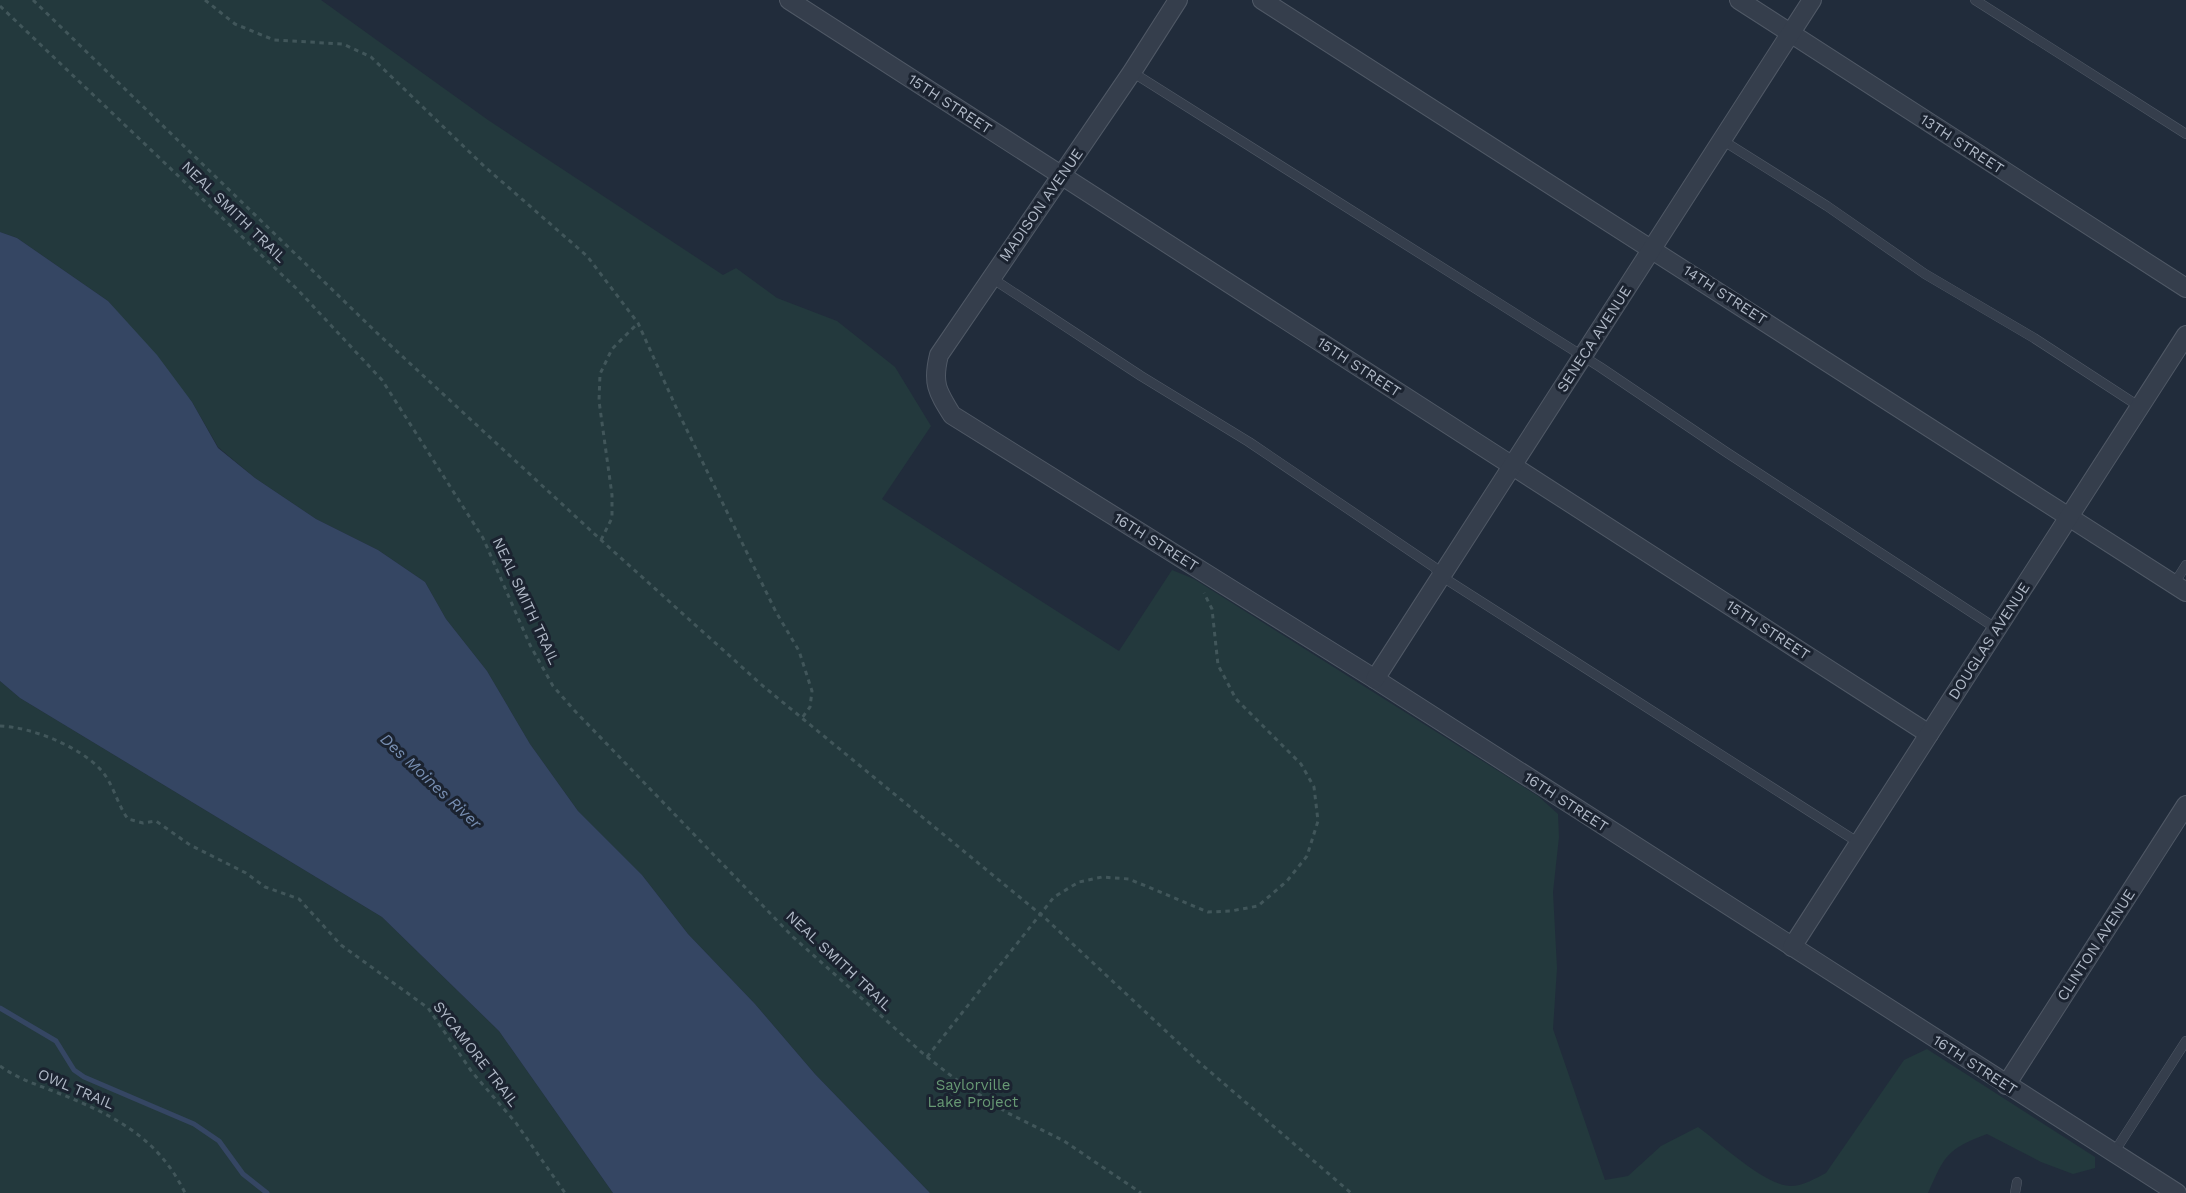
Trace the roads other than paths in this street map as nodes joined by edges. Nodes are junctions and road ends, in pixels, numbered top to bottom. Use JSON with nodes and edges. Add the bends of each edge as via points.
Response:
{"nodes":[{"id":1,"x":789,"y":0,"type":"edge"},
{"id":2,"x":1178,"y":0,"type":"edge"},
{"id":3,"x":1262,"y":0,"type":"edge"},
{"id":4,"x":1739,"y":0,"type":"edge"},
{"id":5,"x":1812,"y":0,"type":"edge"},
{"id":6,"x":1975,"y":0,"type":"edge"},
{"id":7,"x":1791,"y":33,"type":"junction"},
{"id":8,"x":1132,"y":72,"type":"junction"},
{"id":9,"x":2186,"y":134,"type":"edge"},
{"id":10,"x":1722,"y":140,"type":"junction"},
{"id":11,"x":1062,"y":176,"type":"junction"},
{"id":12,"x":1652,"y":248,"type":"junction"},
{"id":13,"x":990,"y":277,"type":"junction"},
{"id":14,"x":2186,"y":288,"type":"edge"},
{"id":15,"x":2186,"y":335,"type":"edge"},
{"id":16,"x":1582,"y":357,"type":"junction"},
{"id":17,"x":2140,"y":407,"type":"junction"},
{"id":18,"x":952,"y":415,"type":"joint"},
{"id":19,"x":1512,"y":466,"type":"junction"},
{"id":20,"x":2069,"y":517,"type":"junction"},
{"id":21,"x":2186,"y":565,"type":"edge"},
{"id":22,"x":1441,"y":576,"type":"junction"},
{"id":23,"x":2180,"y":588,"type":"edge"},
{"id":24,"x":1997,"y":629,"type":"junction"},
{"id":25,"x":1375,"y":679,"type":"junction"},
{"id":26,"x":1929,"y":734,"type":"junction"},
{"id":27,"x":2186,"y":805,"type":"edge"},
{"id":28,"x":1859,"y":843,"type":"junction"},
{"id":29,"x":1792,"y":947,"type":"junction"},
{"id":30,"x":2186,"y":1041,"type":"edge"},
{"id":31,"x":2006,"y":1085,"type":"junction"},
{"id":32,"x":2113,"y":1154,"type":"junction"},
{"id":33,"x":2017,"y":1182,"type":"dead end"},
{"id":34,"x":2015,"y":1193,"type":"edge"},
{"id":35,"x":2177,"y":1193,"type":"edge"}],
"edges":[{"from":1,"to":11,"type":"street","name":"15TH STREET"},
{"from":2,"to":8,"type":"street","name":"MADISON AVENUE"},
{"from":3,"to":12,"type":"street","name":"14TH STREET"},
{"from":4,"to":7,"type":"street","name":"13TH STREET"},
{"from":5,"to":7,"type":"street","name":"SENECA AVENUE"},
{"from":6,"to":9,"type":"lane"},
{"from":7,"to":10,"type":"street","name":"SENECA AVENUE"},
{"from":7,"to":14,"type":"street","name":"13TH STREET"},
{"from":8,"to":11,"type":"street","name":"MADISON AVENUE"},
{"from":8,"to":16,"type":"lane"},
{"from":10,"to":12,"type":"street","name":"SENECA AVENUE"},
{"from":10,"to":17,"type":"lane","via":[[1925,274]]},
{"from":11,"to":13,"type":"street","name":"MADISON AVENUE"},
{"from":11,"to":19,"type":"street","name":"15TH STREET"},
{"from":12,"to":16,"type":"street","name":"SENECA AVENUE"},
{"from":12,"to":20,"type":"street","name":"14TH STREET"},
{"from":13,"to":18,"type":"street","name":"MADISON AVENUE","via":[[939,355],[934,374],[938,392]]},
{"from":13,"to":22,"type":"lane","via":[[1249,442],[1434,567]]},
{"from":15,"to":17,"type":"street","name":"DOUGLAS AVENUE"},
{"from":16,"to":19,"type":"street","name":"SENECA AVENUE"},
{"from":16,"to":24,"type":"lane"},
{"from":17,"to":20,"type":"street","name":"DOUGLAS AVENUE"},
{"from":18,"to":25,"type":"street","name":"16TH STREET"},
{"from":19,"to":22,"type":"street","name":"SENECA AVENUE"},
{"from":19,"to":26,"type":"street","name":"15TH STREET"},
{"from":20,"to":23,"type":"street","name":"14TH STREET"},
{"from":20,"to":24,"type":"street","name":"DOUGLAS AVENUE"},
{"from":21,"to":23,"type":"lane"},
{"from":22,"to":25,"type":"street","name":"SENECA AVENUE"},
{"from":22,"to":28,"type":"lane"},
{"from":24,"to":26,"type":"street","name":"DOUGLAS AVENUE"},
{"from":25,"to":29,"type":"street","name":"16TH STREET"},
{"from":26,"to":28,"type":"street","name":"DOUGLAS AVENUE"},
{"from":27,"to":31,"type":"street","name":"CLINTON AVENUE"},
{"from":28,"to":29,"type":"street","name":"DOUGLAS AVENUE"},
{"from":29,"to":31,"type":"street","name":"16TH STREET"},
{"from":30,"to":32,"type":"lane"},
{"from":31,"to":32,"type":"street","name":"16TH STREET"},
{"from":32,"to":35,"type":"street","name":"16TH STREET"},
{"from":33,"to":34,"type":"lane"}]}
